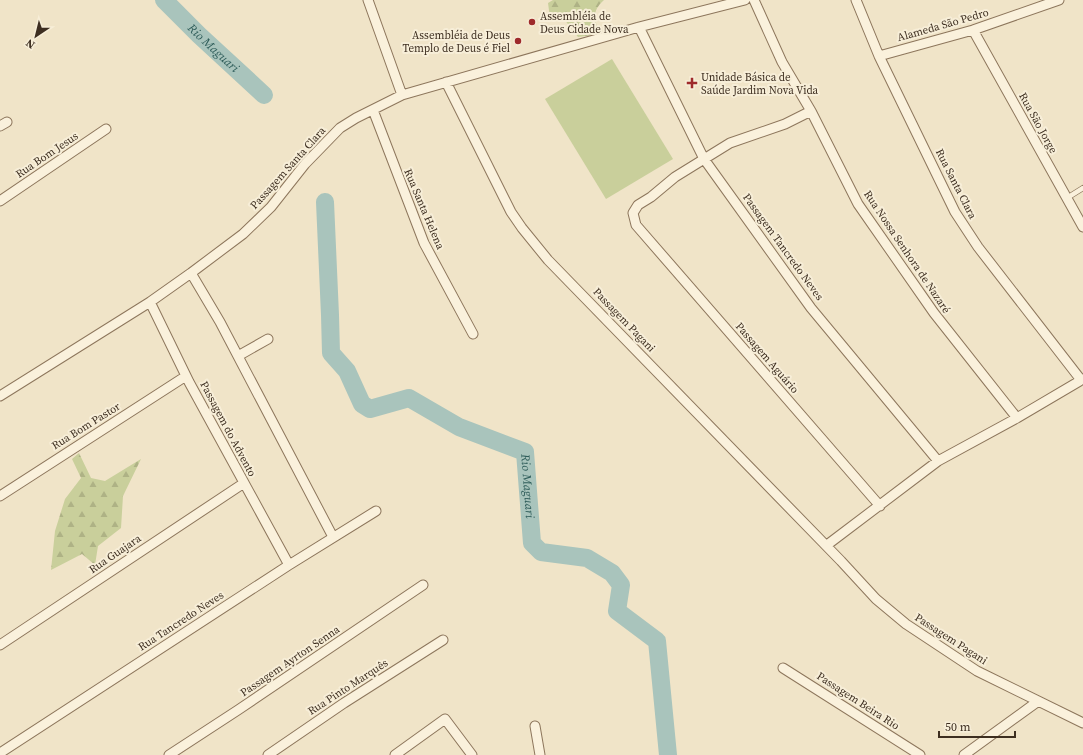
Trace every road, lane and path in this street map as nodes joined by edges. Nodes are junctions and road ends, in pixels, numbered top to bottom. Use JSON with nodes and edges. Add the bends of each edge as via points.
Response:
{"nodes":[{"id":1,"x":368,"y":0,"type":"edge"},
{"id":2,"x":745,"y":0,"type":"edge"},
{"id":3,"x":754,"y":0,"type":"edge"},
{"id":4,"x":856,"y":0,"type":"edge"},
{"id":5,"x":1058,"y":0,"type":"edge"},
{"id":6,"x":639,"y":27,"type":"junction"},
{"id":7,"x":973,"y":30,"type":"junction"},
{"id":8,"x":879,"y":56,"type":"junction"},
{"id":9,"x":446,"y":82,"type":"junction"},
{"id":10,"x":402,"y":95,"type":"junction"},
{"id":11,"x":373,"y":110,"type":"junction"},
{"id":12,"x":810,"y":111,"type":"junction"},
{"id":13,"x":106,"y":130,"type":"dead end"},
{"id":14,"x":704,"y":159,"type":"junction"},
{"id":15,"x":1083,"y":188,"type":"edge"},
{"id":16,"x":1067,"y":198,"type":"junction"},
{"id":17,"x":0,"y":201,"type":"edge"},
{"id":18,"x":1083,"y":227,"type":"edge"},
{"id":19,"x":191,"y":273,"type":"junction"},
{"id":20,"x":150,"y":302,"type":"junction"},
{"id":21,"x":473,"y":334,"type":"dead end"},
{"id":22,"x":268,"y":339,"type":"dead end"},
{"id":23,"x":238,"y":356,"type":"junction"},
{"id":24,"x":186,"y":376,"type":"junction"},
{"id":25,"x":1082,"y":380,"type":"edge"},
{"id":26,"x":0,"y":396,"type":"edge"},
{"id":27,"x":1017,"y":418,"type":"junction"},
{"id":28,"x":938,"y":461,"type":"junction"},
{"id":29,"x":244,"y":483,"type":"junction"},
{"id":30,"x":0,"y":496,"type":"edge"},
{"id":31,"x":880,"y":506,"type":"junction"},
{"id":32,"x":376,"y":511,"type":"dead end"},
{"id":33,"x":334,"y":537,"type":"junction"},
{"id":34,"x":827,"y":546,"type":"junction"},
{"id":35,"x":289,"y":565,"type":"junction"},
{"id":36,"x":423,"y":585,"type":"dead end"},
{"id":37,"x":443,"y":640,"type":"dead end"},
{"id":38,"x":0,"y":646,"type":"edge"},
{"id":39,"x":783,"y":668,"type":"dead end"},
{"id":40,"x":1037,"y":702,"type":"junction"},
{"id":41,"x":1083,"y":723,"type":"edge"},
{"id":42,"x":536,"y":726,"type":"dead end"},
{"id":43,"x":0,"y":753,"type":"edge"},
{"id":44,"x":169,"y":755,"type":"edge"},
{"id":45,"x":268,"y":755,"type":"edge"},
{"id":46,"x":395,"y":755,"type":"edge"},
{"id":47,"x":472,"y":755,"type":"edge"},
{"id":48,"x":540,"y":755,"type":"edge"},
{"id":49,"x":920,"y":755,"type":"edge"},
{"id":50,"x":964,"y":755,"type":"edge"}],
"edges":[{"from":1,"to":10,"type":"street"},
{"from":2,"to":6,"type":"street","name":"Passagem Santa Clara"},
{"from":3,"to":12,"type":"street","name":"Rua Nossa Senhora de Nazaré","via":[[782,62]]},
{"from":4,"to":8,"type":"street","name":"Rua Santa Clara"},
{"from":5,"to":7,"type":"street","name":"Alameda São Pedro"},
{"from":6,"to":9,"type":"street","name":"Passagem Santa Clara"},
{"from":6,"to":14,"type":"street","name":"Passagem Tancredo Neves"},
{"from":7,"to":8,"type":"street","name":"Alameda São Pedro"},
{"from":7,"to":16,"type":"street","name":"Rua São Jorge"},
{"from":8,"to":25,"type":"street","name":"Rua Santa Clara","via":[[955,212],[978,247]]},
{"from":9,"to":10,"type":"street","name":"Passagem Santa Clara"},
{"from":9,"to":34,"type":"street","name":"Passagem Pagani","via":[[511,212],[548,260]]},
{"from":10,"to":11,"type":"street","name":"Passagem Santa Clara"},
{"from":11,"to":19,"type":"street","name":"Passagem Santa Clara","via":[[340,128],[305,164],[271,207],[243,234]]},
{"from":11,"to":21,"type":"street","name":"Rua Santa Helena","via":[[424,243]]},
{"from":12,"to":14,"type":"street","via":[[785,124],[730,143]]},
{"from":12,"to":27,"type":"street","name":"Rua Nossa Senhora de Nazaré","via":[[858,204],[934,314]]},
{"from":13,"to":17,"type":"street","name":"Rua Bom Jesus"},
{"from":14,"to":28,"type":"street","name":"Passagem Tancredo Neves","via":[[811,308]]},
{"from":14,"to":31,"type":"street","name":"Passagem Aguário","via":[[638,205],[633,213],[636,225]]},
{"from":15,"to":16,"type":"lane"},
{"from":16,"to":18,"type":"street","name":"Rua São Jorge"},
{"from":19,"to":20,"type":"street","name":"Passagem Santa Clara"},
{"from":19,"to":23,"type":"street"},
{"from":20,"to":24,"type":"street","name":"Passagem do Advento"},
{"from":20,"to":26,"type":"street","name":"Passagem Santa Clara"},
{"from":22,"to":23,"type":"street"},
{"from":23,"to":33,"type":"street"},
{"from":24,"to":29,"type":"street","name":"Passagem do Advento"},
{"from":24,"to":30,"type":"street","name":"Rua Bom Pastor"},
{"from":25,"to":27,"type":"street"},
{"from":27,"to":28,"type":"street"},
{"from":28,"to":31,"type":"street"},
{"from":29,"to":35,"type":"street","name":"Passagem do Advento"},
{"from":29,"to":38,"type":"street","name":"Rua Guajara"},
{"from":31,"to":34,"type":"street"},
{"from":32,"to":33,"type":"street","name":"Rua Tancredo Neves"},
{"from":33,"to":35,"type":"street","name":"Rua Tancredo Neves"},
{"from":34,"to":40,"type":"street","name":"Passagem Pagani","via":[[876,599],[906,624],[977,671]]},
{"from":35,"to":43,"type":"street","name":"Rua Tancredo Neves"},
{"from":36,"to":44,"type":"street","name":"Passagem Ayrton Senna"},
{"from":37,"to":45,"type":"street","name":"Rua Pinto Marquês"},
{"from":39,"to":49,"type":"street","name":"Passagem Beira Rio"},
{"from":40,"to":41,"type":"street","name":"Passagem Pagani"},
{"from":40,"to":50,"type":"street"},
{"from":42,"to":48,"type":"street"},
{"from":46,"to":47,"type":"street","via":[[445,719]]}]}
